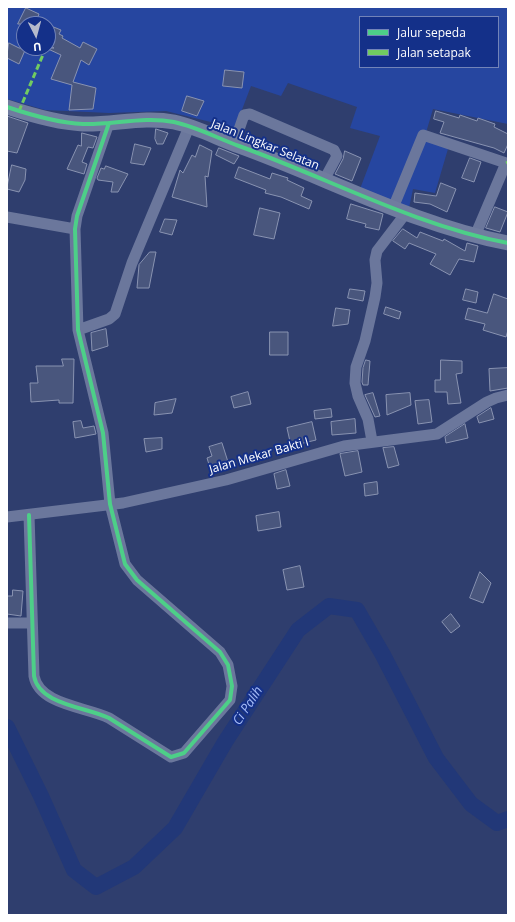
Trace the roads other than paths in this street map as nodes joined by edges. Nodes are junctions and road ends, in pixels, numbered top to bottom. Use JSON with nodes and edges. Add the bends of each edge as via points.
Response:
{"nodes":[{"id":1,"x":7,"y":107,"type":"edge"},
{"id":2,"x":109,"y":123,"type":"junction"},
{"id":3,"x":189,"y":127,"type":"junction"},
{"id":4,"x":234,"y":144,"type":"junction"},
{"id":5,"x":507,"y":162,"type":"edge"},
{"id":6,"x":324,"y":180,"type":"junction"},
{"id":7,"x":400,"y":211,"type":"junction"},
{"id":8,"x":7,"y":217,"type":"edge"},
{"id":9,"x":75,"y":229,"type":"junction"},
{"id":10,"x":475,"y":236,"type":"junction"},
{"id":11,"x":508,"y":243,"type":"edge"},
{"id":12,"x":78,"y":330,"type":"junction"},
{"id":13,"x":508,"y":395,"type":"edge"},
{"id":14,"x":372,"y":441,"type":"junction"},
{"id":15,"x":110,"y":504,"type":"junction"},
{"id":16,"x":29,"y":515,"type":"junction"},
{"id":17,"x":7,"y":517,"type":"edge"},
{"id":18,"x":7,"y":623,"type":"edge"},
{"id":19,"x":32,"y":623,"type":"junction"}],
"edges":[{"from":1,"to":2,"type":"street","name":"Jalan Lingkar Selatan","via":[[64,122]]},
{"from":2,"to":3,"type":"street","name":"Jalan Lingkar Selatan","via":[[152,120]]},
{"from":2,"to":9,"type":"street","via":[[77,216]]},
{"from":3,"to":4,"type":"street","name":"Jalan Lingkar Selatan"},
{"from":3,"to":12,"type":"street","via":[[132,263],[115,314],[109,319]]},
{"from":4,"to":6,"type":"street","name":"Jalan Lingkar Selatan"},
{"from":4,"to":6,"type":"street","via":[[244,115],[250,114],[334,150],[336,156]]},
{"from":5,"to":7,"type":"street","via":[[423,135]]},
{"from":5,"to":10,"type":"street"},
{"from":6,"to":7,"type":"street","name":"Jalan Lingkar Selatan"},
{"from":7,"to":10,"type":"street","name":"Jalan Lingkar Selatan"},
{"from":7,"to":14,"type":"street","via":[[377,251],[375,297],[356,367],[355,383],[368,419]]},
{"from":8,"to":9,"type":"street"},
{"from":9,"to":12,"type":"street"},
{"from":10,"to":11,"type":"street","name":"Jalan Lingkar Selatan"},
{"from":12,"to":15,"type":"street","via":[[103,433]]},
{"from":13,"to":14,"type":"street","name":"Jalan Mekar Bakti I","via":[[487,402],[437,434]]},
{"from":14,"to":15,"type":"street","name":"Jalan Mekar Bakti I","via":[[325,451],[226,480]]},
{"from":15,"to":16,"type":"street","name":"Jalan Mekar Bakti I"},
{"from":15,"to":19,"type":"street","via":[[125,564],[137,580],[220,652],[226,660],[232,686],[230,700],[184,753],[171,758],[100,713],[65,704],[43,693],[34,676]]},
{"from":16,"to":17,"type":"street","name":"Jalan Mekar Bakti I"},
{"from":16,"to":19,"type":"street"},
{"from":18,"to":19,"type":"street"}]}
